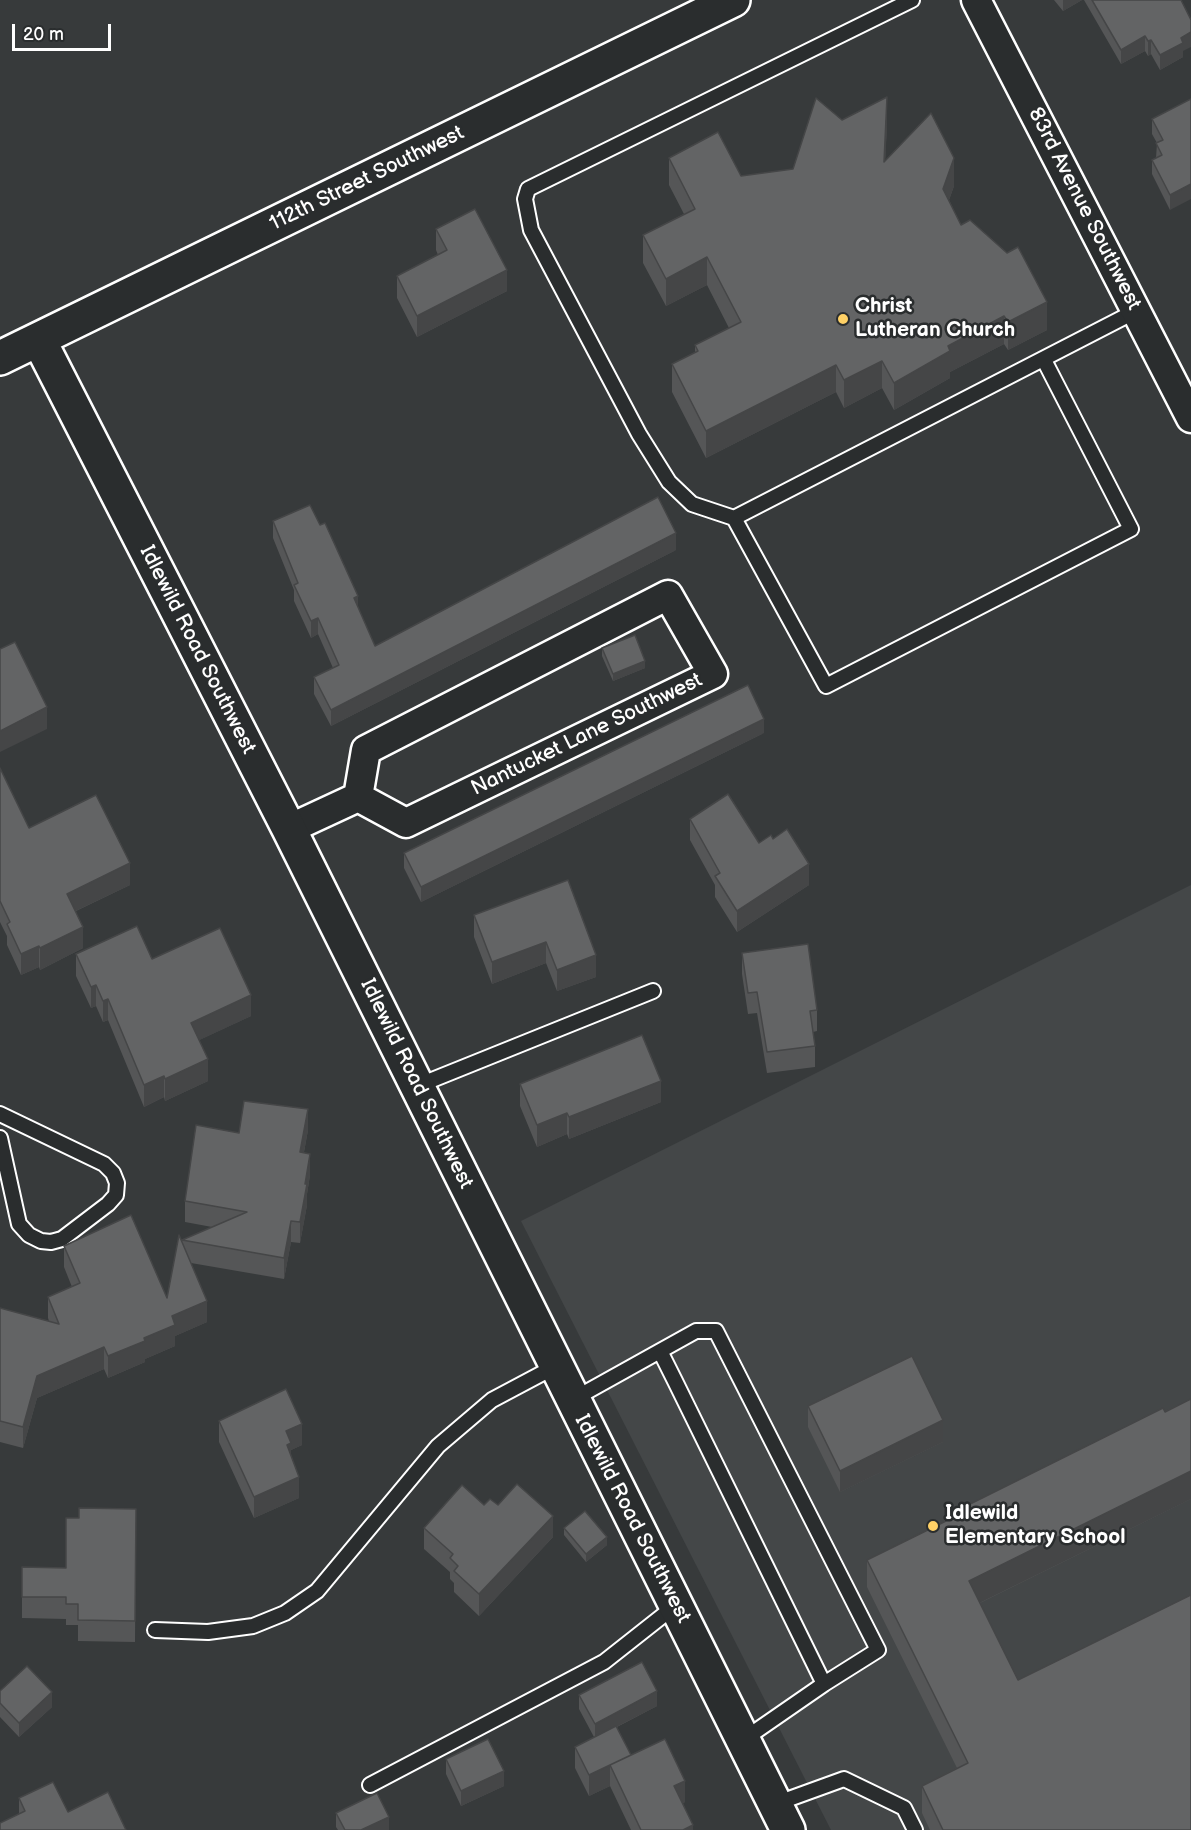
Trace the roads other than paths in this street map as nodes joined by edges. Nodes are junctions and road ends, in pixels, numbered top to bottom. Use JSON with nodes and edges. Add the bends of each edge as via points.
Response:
{"nodes":[{"id":1,"x":733,"y":0,"type":"edge"},
{"id":2,"x":912,"y":0,"type":"edge"},
{"id":3,"x":976,"y":0,"type":"edge"},
{"id":4,"x":1136,"y":311,"type":"junction"},
{"id":5,"x":39,"y":340,"type":"junction"},
{"id":6,"x":0,"y":358,"type":"edge"},
{"id":7,"x":1044,"y":360,"type":"junction"},
{"id":8,"x":1191,"y":418,"type":"edge"},
{"id":9,"x":734,"y":518,"type":"junction"},
{"id":10,"x":358,"y":797,"type":"junction"},
{"id":11,"x":289,"y":829,"type":"junction"},
{"id":12,"x":654,"y":991,"type":"dead end"},
{"id":13,"x":417,"y":1086,"type":"junction"},
{"id":14,"x":0,"y":1114,"type":"edge"},
{"id":15,"x":0,"y":1138,"type":"edge"},
{"id":16,"x":660,"y":1351,"type":"junction"},
{"id":17,"x":556,"y":1366,"type":"junction"},
{"id":18,"x":572,"y":1400,"type":"junction"},
{"id":19,"x":675,"y":1605,"type":"junction"},
{"id":20,"x":155,"y":1629,"type":"dead end"},
{"id":21,"x":824,"y":1684,"type":"junction"},
{"id":22,"x":743,"y":1740,"type":"junction"},
{"id":23,"x":370,"y":1785,"type":"dead end"},
{"id":24,"x":782,"y":1817,"type":"edge"},
{"id":25,"x":915,"y":1830,"type":"edge"}],
"edges":[{"from":1,"to":5,"type":"street","name":"112th Street Southwest"},
{"from":2,"to":9,"type":"lane","via":[[528,189],[525,199],[531,230],[645,444],[669,482],[692,504]]},
{"from":3,"to":4,"type":"street","name":"83rd Avenue Southwest"},
{"from":4,"to":7,"type":"lane"},
{"from":4,"to":8,"type":"street","name":"83rd Avenue Southwest"},
{"from":5,"to":6,"type":"street","name":"112th Street Southwest"},
{"from":5,"to":11,"type":"street","name":"Idlewild Road Southwest"},
{"from":7,"to":9,"type":"lane"},
{"from":7,"to":9,"type":"lane","via":[[1131,529],[826,686]]},
{"from":10,"to":10,"type":"street","name":"Nantucket Lane Southwest","via":[[406,823],[713,674],[668,595],[366,750]]},
{"from":10,"to":11,"type":"street"},
{"from":11,"to":13,"type":"street","name":"Idlewild Road Southwest"},
{"from":12,"to":13,"type":"lane"},
{"from":13,"to":17,"type":"street","name":"Idlewild Road Southwest"},
{"from":14,"to":15,"type":"lane","via":[[104,1164],[117,1183],[116,1195],[62,1239],[41,1241],[19,1224]]},
{"from":16,"to":18,"type":"lane"},
{"from":16,"to":21,"type":"lane"},
{"from":16,"to":21,"type":"lane","via":[[696,1331],[716,1331],[878,1650]]},
{"from":17,"to":18,"type":"street","name":"Idlewild Road Southwest"},
{"from":17,"to":20,"type":"lane","via":[[492,1400],[438,1446],[316,1591],[285,1613],[253,1626],[208,1632]]},
{"from":18,"to":19,"type":"street","name":"Idlewild Road Southwest"},
{"from":19,"to":22,"type":"street","name":"Idlewild Road Southwest"},
{"from":19,"to":23,"type":"lane","via":[[604,1662]]},
{"from":21,"to":22,"type":"lane"},
{"from":22,"to":24,"type":"street","name":"Idlewild Road Southwest"},
{"from":24,"to":25,"type":"lane","via":[[844,1779],[904,1808]]}]}
